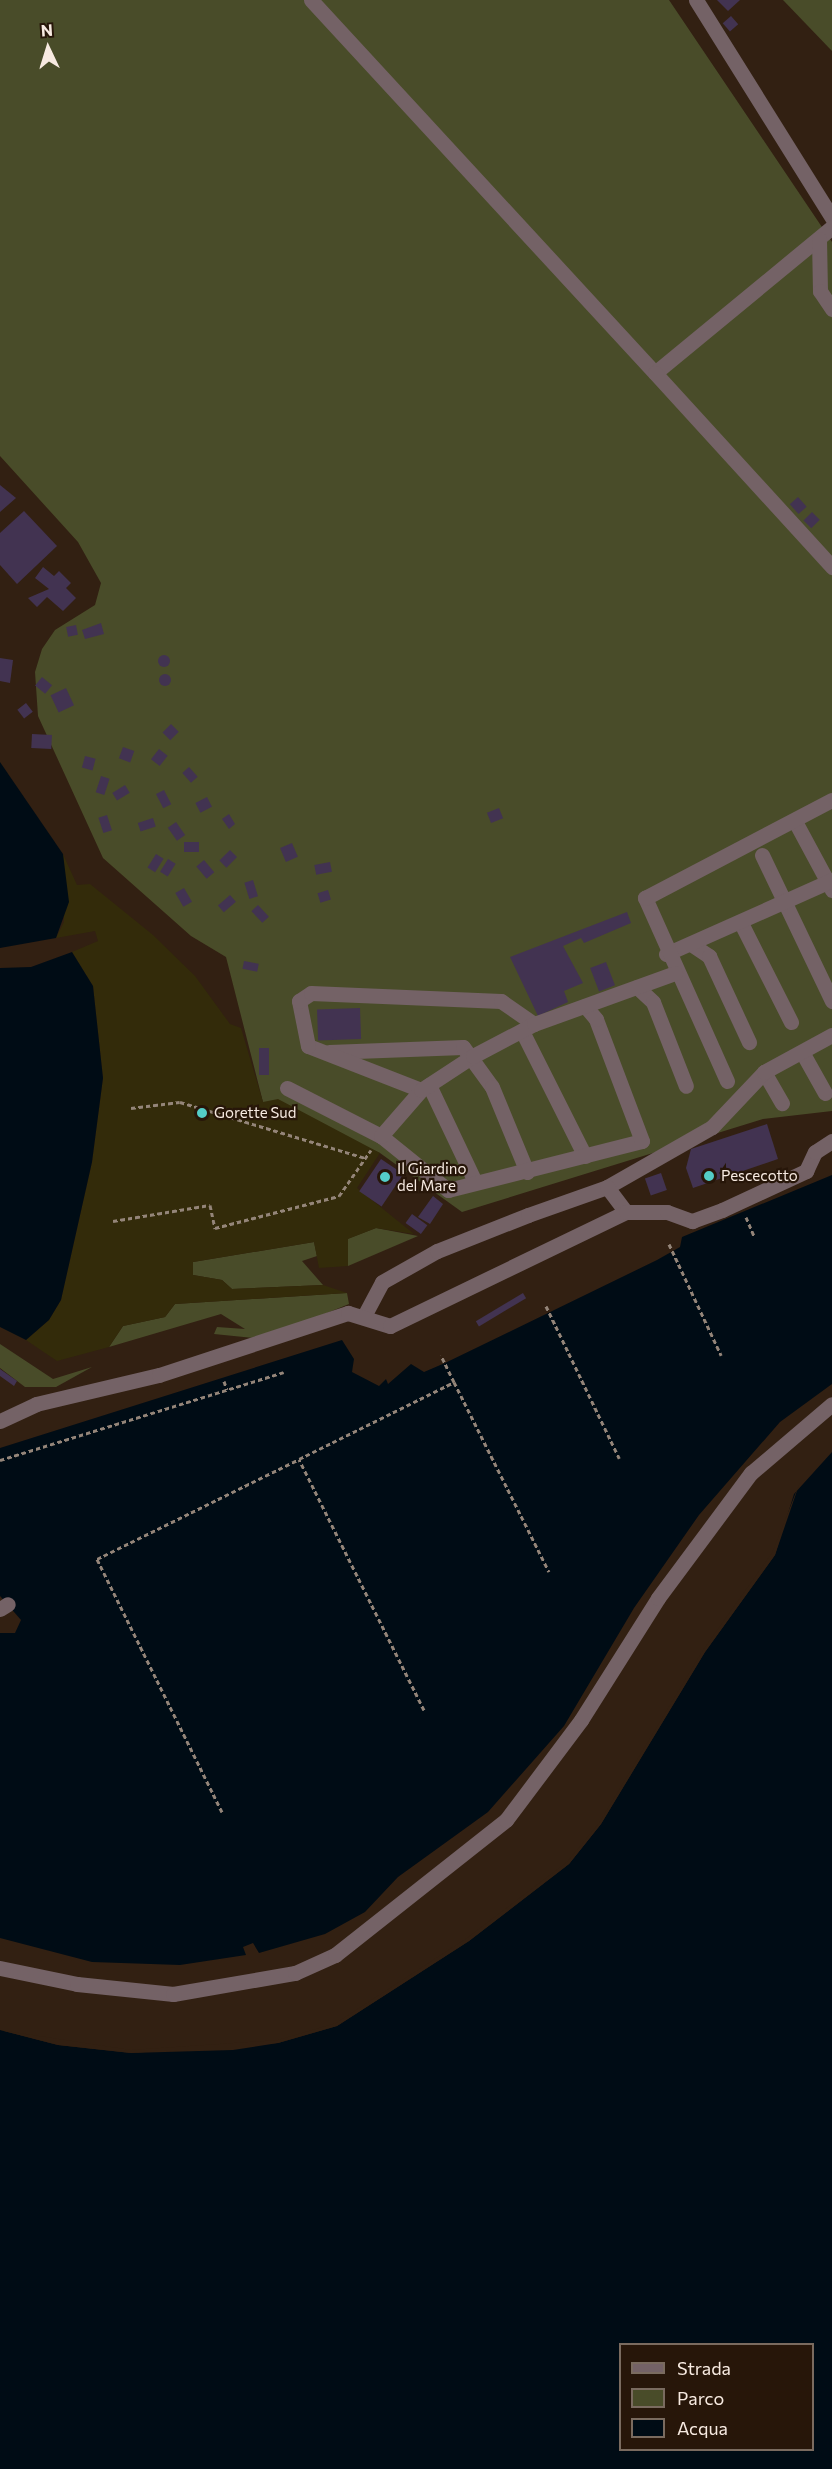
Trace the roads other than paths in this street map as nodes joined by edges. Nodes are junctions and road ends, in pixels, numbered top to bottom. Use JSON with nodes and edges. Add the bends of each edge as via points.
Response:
{"nodes":[{"id":1,"x":311,"y":0,"type":"edge"},
{"id":2,"x":696,"y":0,"type":"edge"},
{"id":3,"x":832,"y":218,"type":"edge"},
{"id":4,"x":832,"y":227,"type":"edge"},
{"id":5,"x":819,"y":239,"type":"junction"},
{"id":6,"x":832,"y":309,"type":"edge"},
{"id":7,"x":655,"y":374,"type":"junction"},
{"id":8,"x":832,"y":567,"type":"edge"},
{"id":9,"x":832,"y":800,"type":"edge"},
{"id":10,"x":797,"y":825,"type":"dead end"},
{"id":11,"x":762,"y":855,"type":"dead end"},
{"id":12,"x":831,"y":884,"type":"edge"},
{"id":13,"x":786,"y":904,"type":"junction"},
{"id":14,"x":741,"y":923,"type":"junction"},
{"id":15,"x":691,"y":944,"type":"junction"},
{"id":16,"x":666,"y":954,"type":"junction"},
{"id":17,"x":675,"y":973,"type":"junction"},
{"id":18,"x":637,"y":987,"type":"junction"},
{"id":19,"x":832,"y":1001,"type":"edge"},
{"id":20,"x":585,"y":1006,"type":"junction"},
{"id":21,"x":791,"y":1022,"type":"dead end"},
{"id":22,"x":528,"y":1028,"type":"junction"},
{"id":23,"x":832,"y":1035,"type":"edge"},
{"id":24,"x":749,"y":1042,"type":"dead end"},
{"id":25,"x":323,"y":1052,"type":"junction"},
{"id":26,"x":802,"y":1052,"type":"junction"},
{"id":27,"x":473,"y":1056,"type":"junction"},
{"id":28,"x":764,"y":1072,"type":"junction"},
{"id":29,"x":727,"y":1081,"type":"dead end"},
{"id":30,"x":686,"y":1086,"type":"dead end"},
{"id":31,"x":425,"y":1087,"type":"junction"},
{"id":32,"x":287,"y":1088,"type":"dead end"},
{"id":33,"x":825,"y":1093,"type":"dead end"},
{"id":34,"x":782,"y":1103,"type":"dead end"},
{"id":35,"x":381,"y":1136,"type":"junction"},
{"id":36,"x":832,"y":1141,"type":"edge"},
{"id":37,"x":585,"y":1156,"type":"junction"},
{"id":38,"x":527,"y":1172,"type":"junction"},
{"id":39,"x":475,"y":1182,"type":"junction"},
{"id":40,"x":607,"y":1187,"type":"junction"},
{"id":41,"x":626,"y":1212,"type":"junction"},
{"id":42,"x":364,"y":1316,"type":"junction"},
{"id":43,"x":832,"y":1404,"type":"edge"},
{"id":44,"x":0,"y":1421,"type":"edge"},
{"id":45,"x":0,"y":1968,"type":"edge"}],
"edges":[{"from":1,"to":7,"type":"lane"},
{"from":2,"to":3,"type":"lane"},
{"from":4,"to":5,"type":"lane"},
{"from":5,"to":6,"type":"lane","via":[[820,291]]},
{"from":5,"to":7,"type":"lane"},
{"from":7,"to":8,"type":"lane"},
{"from":9,"to":16,"type":"lane","via":[[645,898]]},
{"from":10,"to":12,"type":"lane"},
{"from":11,"to":13,"type":"lane"},
{"from":12,"to":13,"type":"lane"},
{"from":13,"to":14,"type":"lane"},
{"from":13,"to":19,"type":"lane"},
{"from":14,"to":15,"type":"lane"},
{"from":14,"to":21,"type":"lane"},
{"from":15,"to":16,"type":"lane"},
{"from":15,"to":24,"type":"lane","via":[[710,956]]},
{"from":16,"to":17,"type":"lane"},
{"from":17,"to":18,"type":"lane"},
{"from":17,"to":29,"type":"lane"},
{"from":18,"to":20,"type":"lane"},
{"from":18,"to":30,"type":"lane","via":[[653,1002]]},
{"from":20,"to":22,"type":"lane"},
{"from":20,"to":37,"type":"lane","via":[[596,1019],[642,1141]]},
{"from":22,"to":25,"type":"lane","via":[[501,1001],[311,993],[299,1001],[308,1046]]},
{"from":22,"to":27,"type":"lane"},
{"from":22,"to":37,"type":"lane"},
{"from":23,"to":26,"type":"lane"},
{"from":25,"to":27,"type":"lane","via":[[464,1047]]},
{"from":25,"to":31,"type":"lane"},
{"from":26,"to":28,"type":"lane"},
{"from":26,"to":33,"type":"lane"},
{"from":27,"to":31,"type":"lane"},
{"from":27,"to":38,"type":"lane","via":[[492,1087]]},
{"from":28,"to":34,"type":"lane"},
{"from":28,"to":40,"type":"lane","via":[[712,1127],[662,1161]]},
{"from":31,"to":35,"type":"lane"},
{"from":31,"to":39,"type":"lane"},
{"from":32,"to":35,"type":"lane"},
{"from":35,"to":39,"type":"lane","via":[[448,1190]]},
{"from":36,"to":41,"type":"lane","via":[[815,1152],[806,1172],[692,1221],[668,1212]]},
{"from":37,"to":38,"type":"lane"},
{"from":38,"to":39,"type":"lane"},
{"from":40,"to":41,"type":"lane"},
{"from":40,"to":42,"type":"lane","via":[[437,1251],[382,1282]]},
{"from":41,"to":42,"type":"lane","via":[[390,1326]]},
{"from":42,"to":44,"type":"lane","via":[[348,1313],[170,1371],[36,1404]]},
{"from":43,"to":45,"type":"lane","via":[[751,1473],[658,1598],[581,1720],[506,1820],[335,1955],[296,1972],[173,1994],[77,1984]]}]}
